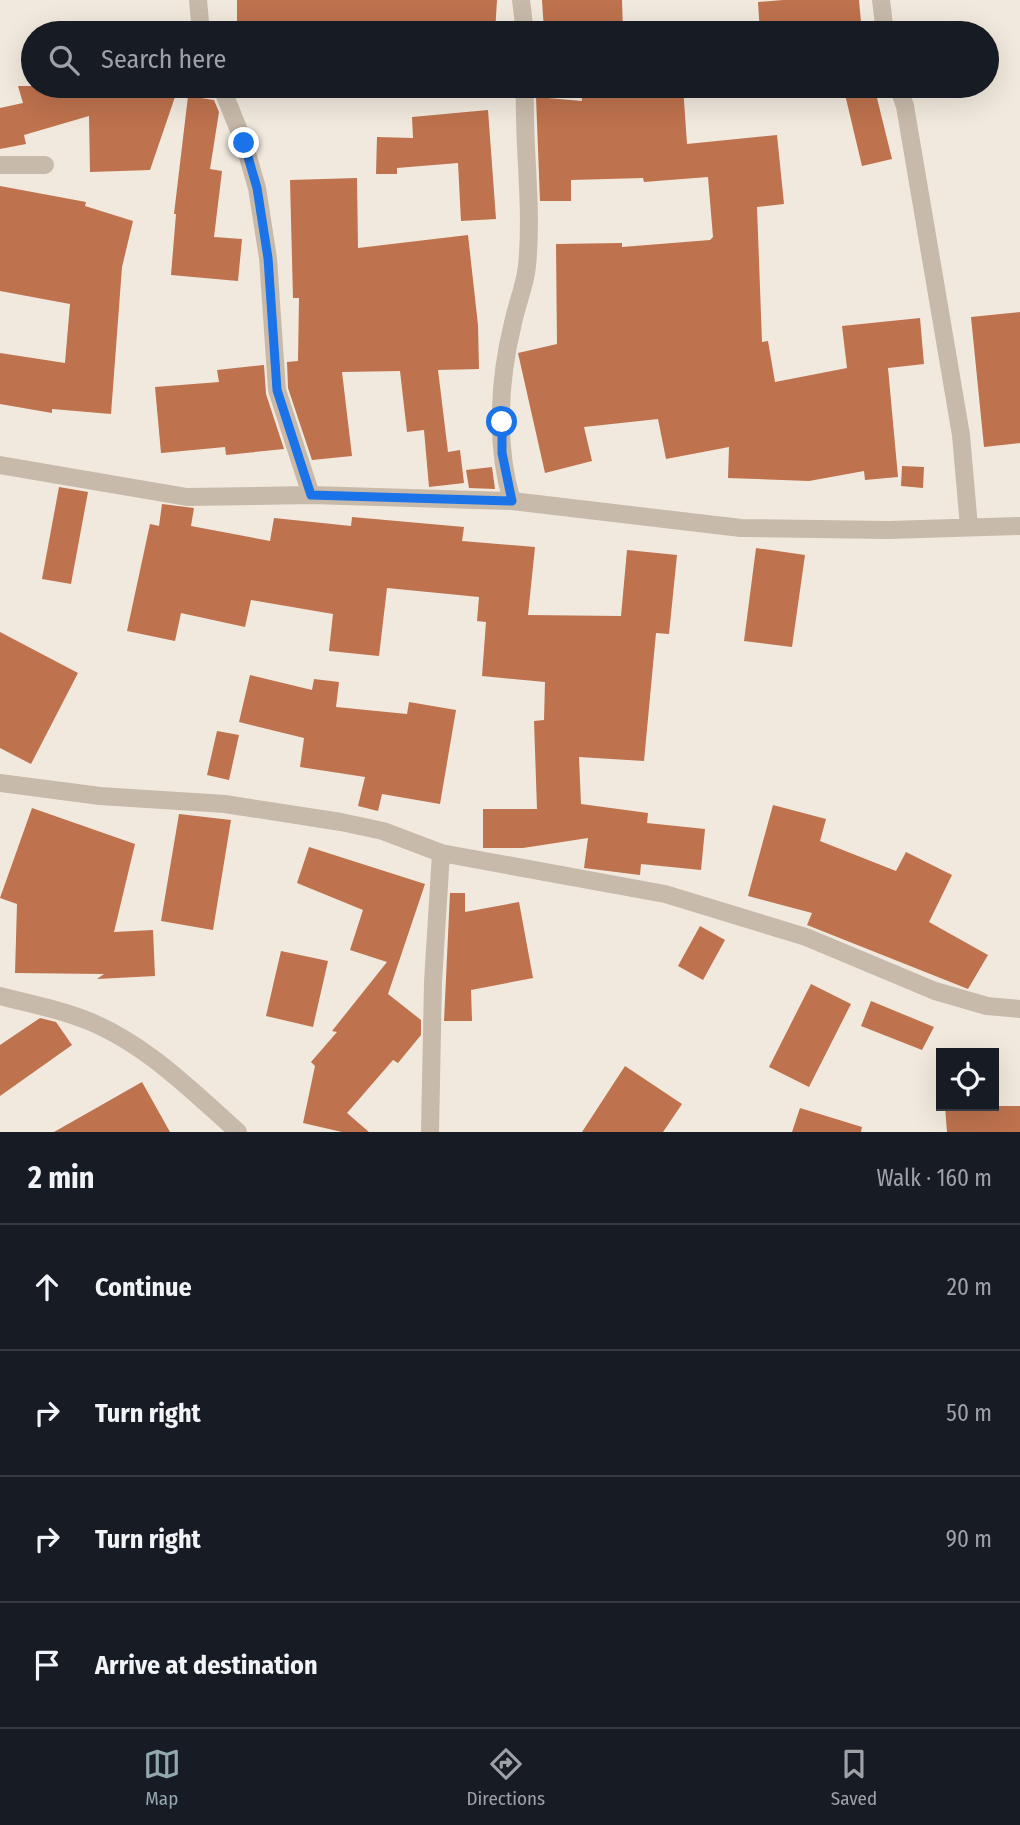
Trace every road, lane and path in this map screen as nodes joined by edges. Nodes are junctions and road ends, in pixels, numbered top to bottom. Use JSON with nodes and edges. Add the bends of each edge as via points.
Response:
{"nodes":[{"id":1,"x":198,"y":0,"type":"edge"},
{"id":2,"x":521,"y":0,"type":"edge"},
{"id":3,"x":881,"y":0,"type":"edge"},
{"id":4,"x":200,"y":21,"type":"edge"},
{"id":5,"x":524,"y":21,"type":"edge"},
{"id":6,"x":884,"y":21,"type":"edge"},
{"id":7,"x":226,"y":98,"type":"edge"},
{"id":8,"x":525,"y":98,"type":"edge"},
{"id":9,"x":902,"y":98,"type":"edge"},
{"id":10,"x":0,"y":165,"type":"edge"},
{"id":11,"x":45,"y":165,"type":"dead end"},
{"id":12,"x":0,"y":465,"type":"edge"},
{"id":13,"x":311,"y":495,"type":"junction"},
{"id":14,"x":512,"y":501,"type":"junction"},
{"id":15,"x":1020,"y":526,"type":"edge"},
{"id":16,"x":969,"y":527,"type":"junction"},
{"id":17,"x":0,"y":783,"type":"edge"},
{"id":18,"x":441,"y":853,"type":"junction"},
{"id":19,"x":0,"y":996,"type":"edge"},
{"id":20,"x":1020,"y":1009,"type":"edge"},
{"id":21,"x":238,"y":1132,"type":"edge"},
{"id":22,"x":430,"y":1132,"type":"edge"}],
"edges":[{"from":1,"to":4,"type":"street"},
{"from":2,"to":5,"type":"street"},
{"from":3,"to":6,"type":"street"},
{"from":7,"to":13,"type":"street","via":[[257,188],[268,258],[277,390]]},
{"from":8,"to":14,"type":"street","via":[[530,211],[527,265],[504,368],[502,453]]},
{"from":9,"to":16,"type":"street","via":[[961,435]]},
{"from":10,"to":11,"type":"street"},
{"from":12,"to":13,"type":"street","via":[[187,497]]},
{"from":13,"to":14,"type":"street"},
{"from":14,"to":16,"type":"street","via":[[741,528]]},
{"from":15,"to":16,"type":"street"},
{"from":17,"to":18,"type":"street","via":[[100,796],[225,804],[328,820],[383,831]]},
{"from":18,"to":20,"type":"street","via":[[665,894],[806,937],[935,991],[987,1006]]},
{"from":18,"to":22,"type":"street"},
{"from":19,"to":21,"type":"street","via":[[79,1017],[113,1034],[155,1059]]}]}
